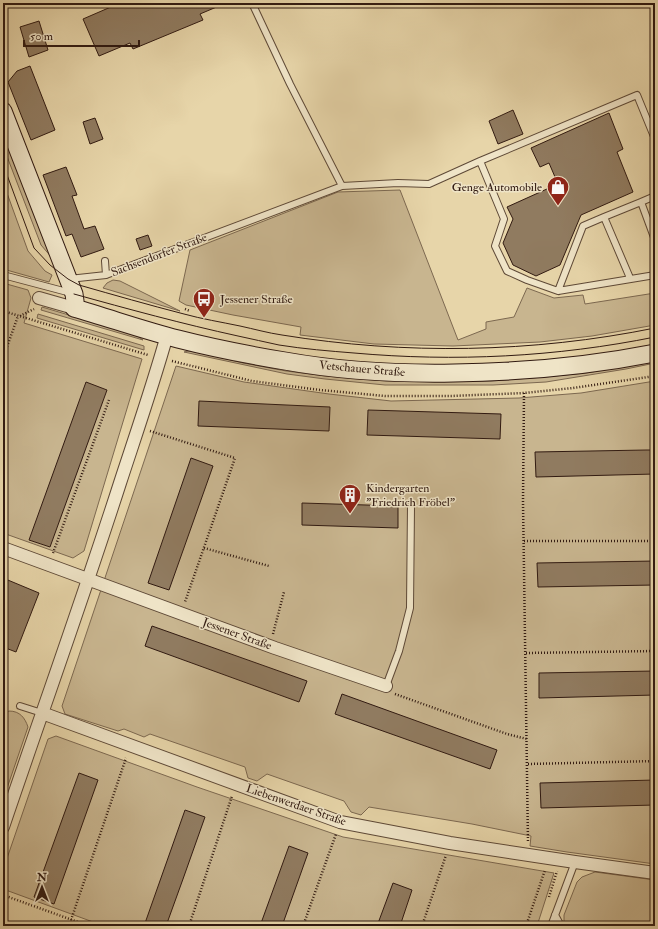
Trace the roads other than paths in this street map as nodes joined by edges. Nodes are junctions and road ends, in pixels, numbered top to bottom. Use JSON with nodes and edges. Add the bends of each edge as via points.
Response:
{"nodes":[{"id":1,"x":252,"y":3,"type":"edge"},
{"id":2,"x":3,"y":111,"type":"edge"},
{"id":3,"x":655,"y":139,"type":"edge"},
{"id":4,"x":480,"y":161,"type":"junction"},
{"id":5,"x":342,"y":186,"type":"junction"},
{"id":6,"x":655,"y":196,"type":"edge"},
{"id":7,"x":641,"y":202,"type":"junction"},
{"id":8,"x":604,"y":217,"type":"junction"},
{"id":9,"x":655,"y":240,"type":"edge"},
{"id":10,"x":105,"y":261,"type":"dead end"},
{"id":11,"x":3,"y":275,"type":"edge"},
{"id":12,"x":106,"y":275,"type":"junction"},
{"id":13,"x":655,"y":275,"type":"edge"},
{"id":14,"x":630,"y":278,"type":"junction"},
{"id":15,"x":558,"y":291,"type":"junction"},
{"id":16,"x":72,"y":294,"type":"junction"},
{"id":17,"x":39,"y":298,"type":"dead end"},
{"id":18,"x":167,"y":335,"type":"junction"},
{"id":19,"x":655,"y":353,"type":"edge"},
{"id":20,"x":411,"y":506,"type":"dead end"},
{"id":21,"x":3,"y":548,"type":"edge"},
{"id":22,"x":89,"y":580,"type":"junction"},
{"id":23,"x":386,"y":686,"type":"joint"},
{"id":24,"x":20,"y":706,"type":"dead end"},
{"id":25,"x":42,"y":713,"type":"junction"},
{"id":26,"x":3,"y":827,"type":"edge"},
{"id":27,"x":575,"y":862,"type":"junction"},
{"id":28,"x":655,"y":873,"type":"edge"},
{"id":29,"x":555,"y":915,"type":"junction"},
{"id":30,"x":551,"y":926,"type":"edge"},
{"id":31,"x":561,"y":926,"type":"edge"}],
"edges":[{"from":1,"to":5,"type":"lane"},
{"from":2,"to":16,"type":"street"},
{"from":3,"to":4,"type":"lane","name":"Sachsendorfer Straße","via":[[637,94]]},
{"from":4,"to":5,"type":"lane","name":"Sachsendorfer Straße","via":[[430,184]]},
{"from":4,"to":15,"type":"lane","via":[[504,219],[495,246],[507,271]]},
{"from":5,"to":12,"type":"lane","name":"Sachsendorfer Straße"},
{"from":6,"to":7,"type":"lane"},
{"from":7,"to":8,"type":"lane"},
{"from":7,"to":9,"type":"lane"},
{"from":8,"to":14,"type":"lane"},
{"from":8,"to":15,"type":"lane","via":[[583,226]]},
{"from":10,"to":12,"type":"lane"},
{"from":11,"to":16,"type":"lane"},
{"from":12,"to":16,"type":"lane","name":"Sachsendorfer Straße"},
{"from":13,"to":14,"type":"lane"},
{"from":14,"to":15,"type":"lane"},
{"from":16,"to":17,"type":"street","name":"Vetschauer Straße"},
{"from":16,"to":18,"type":"street","name":"Vetschauer Straße"},
{"from":18,"to":19,"type":"street","name":"Vetschauer Straße","via":[[286,362],[380,372],[494,372],[573,366]]},
{"from":18,"to":22,"type":"street"},
{"from":20,"to":23,"type":"lane","via":[[410,608],[399,651]]},
{"from":21,"to":22,"type":"street","name":"Jessener Straße"},
{"from":22,"to":23,"type":"street","name":"Jessener Straße"},
{"from":22,"to":25,"type":"street"},
{"from":24,"to":25,"type":"lane"},
{"from":25,"to":26,"type":"street"},
{"from":25,"to":27,"type":"street","name":"Liebenwerdaer Straße","via":[[340,822],[450,843]]},
{"from":27,"to":28,"type":"street","name":"Liebenwerdaer Straße"},
{"from":27,"to":29,"type":"lane"},
{"from":29,"to":30,"type":"lane"},
{"from":29,"to":31,"type":"lane"}]}
